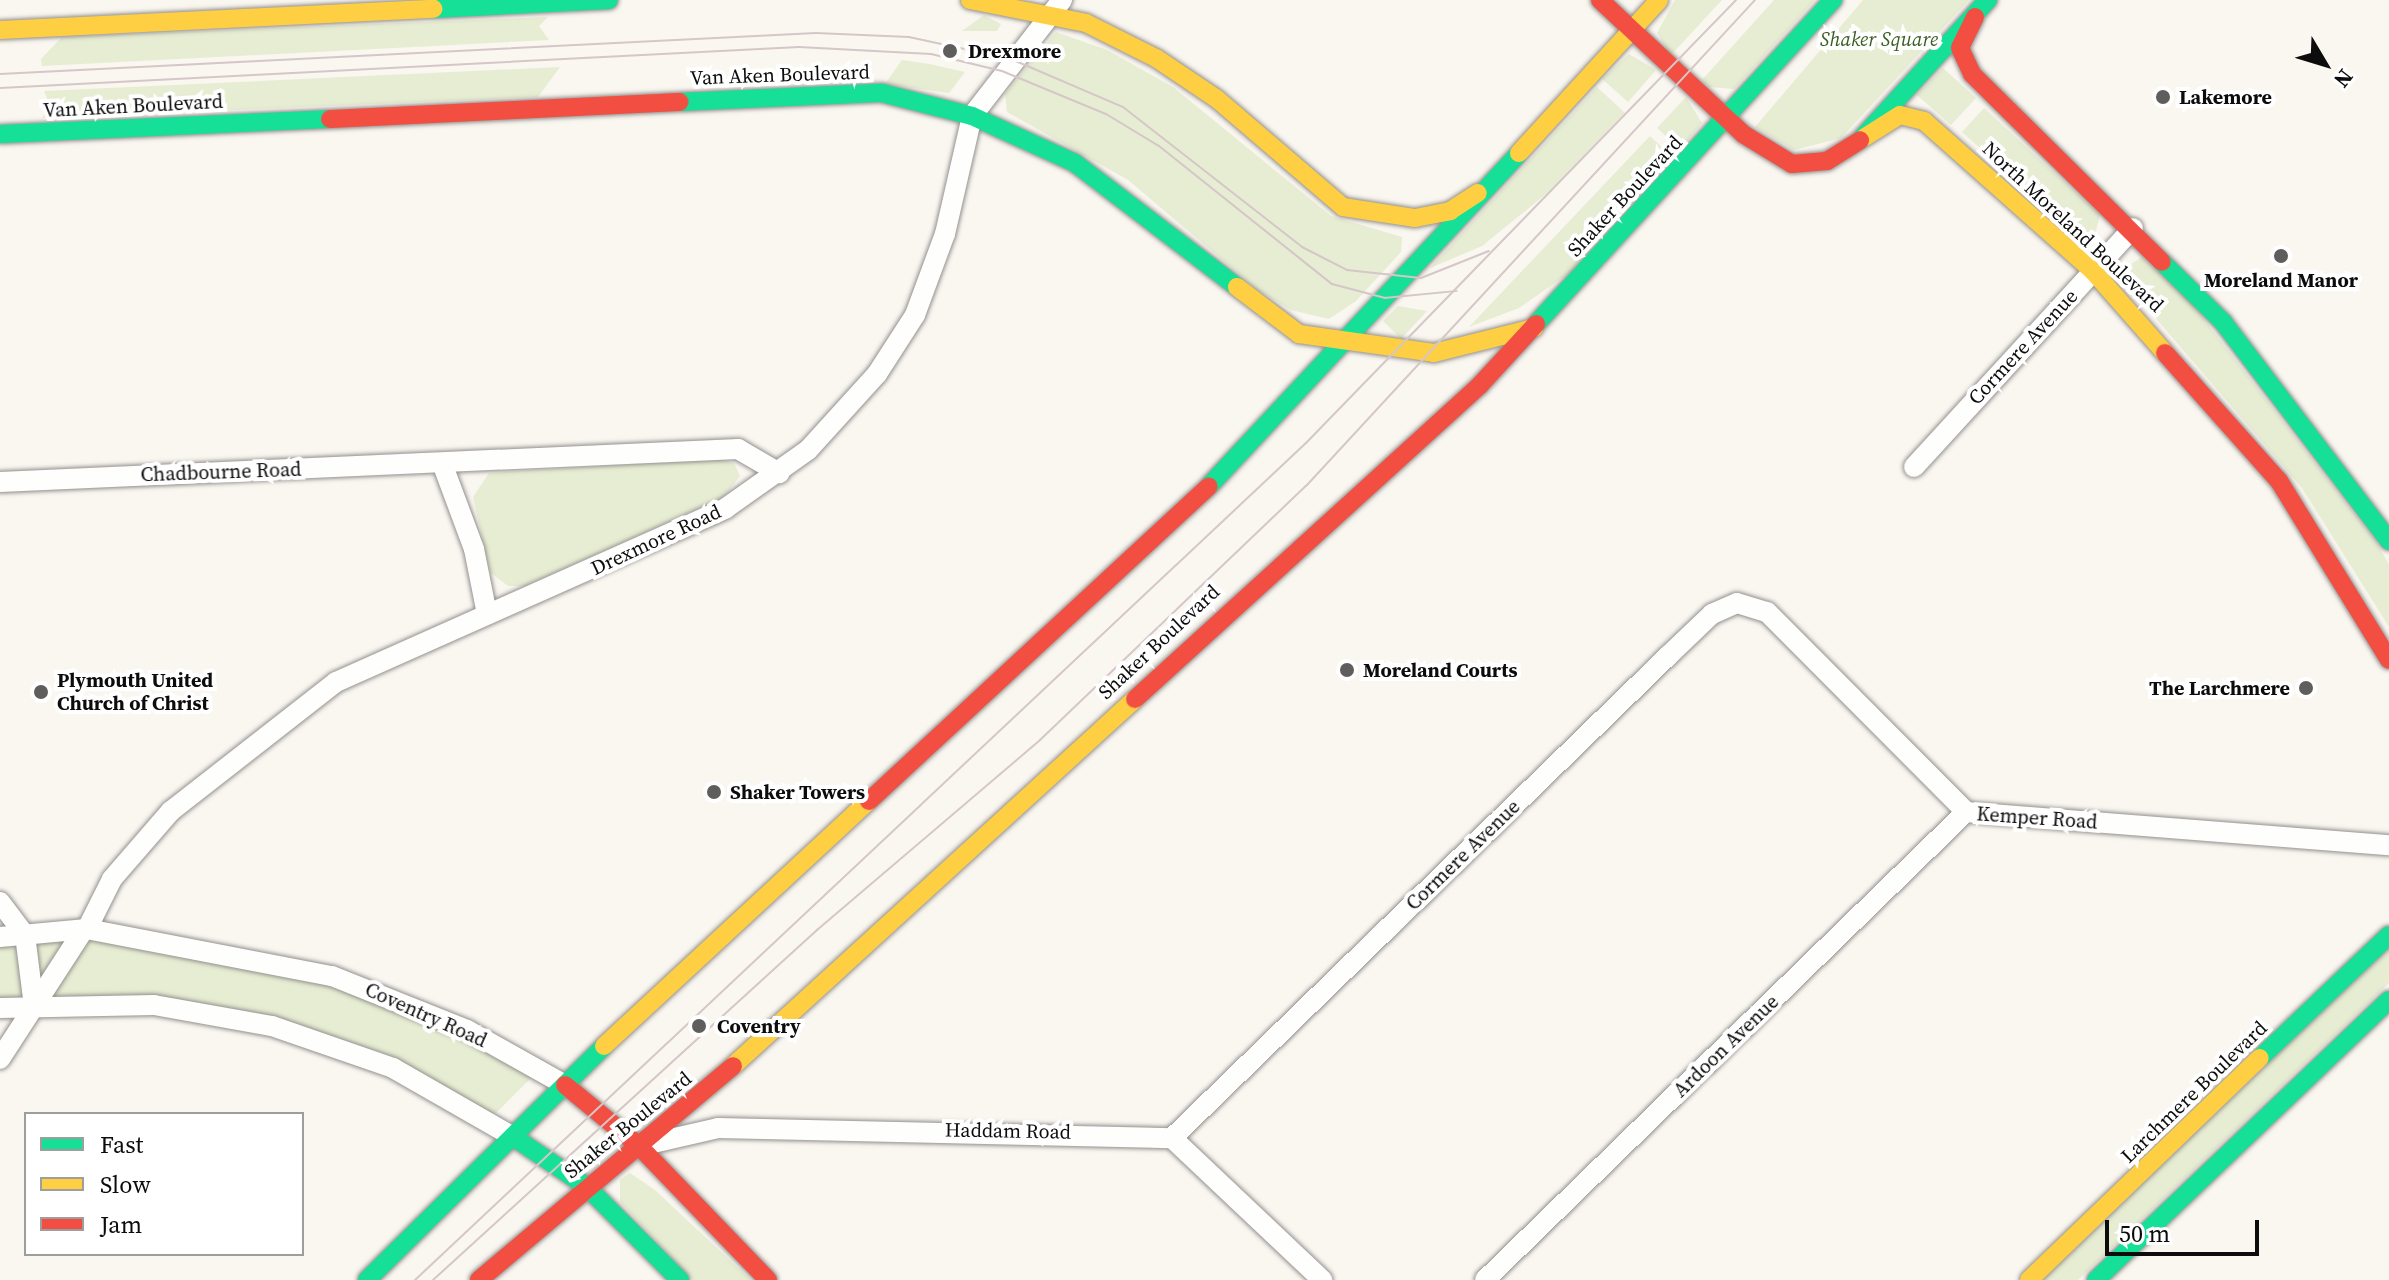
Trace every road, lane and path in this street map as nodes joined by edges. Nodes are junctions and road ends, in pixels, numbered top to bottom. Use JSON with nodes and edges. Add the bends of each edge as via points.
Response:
{"nodes":[{"id":1,"x":609,"y":0,"type":"edge"},
{"id":2,"x":970,"y":0,"type":"edge"},
{"id":3,"x":1600,"y":0,"type":"edge"},
{"id":4,"x":1659,"y":0,"type":"edge"},
{"id":5,"x":1833,"y":0,"type":"edge"},
{"id":6,"x":1988,"y":0,"type":"edge"},
{"id":7,"x":1056,"y":6,"type":"edge"},
{"id":8,"x":1975,"y":17,"type":"junction"},
{"id":9,"x":0,"y":30,"type":"edge"},
{"id":10,"x":1631,"y":30,"type":"junction"},
{"id":11,"x":972,"y":116,"type":"junction"},
{"id":12,"x":1726,"y":117,"type":"junction"},
{"id":13,"x":0,"y":134,"type":"edge"},
{"id":14,"x":1865,"y":137,"type":"junction"},
{"id":15,"x":1482,"y":191,"type":"junction"},
{"id":16,"x":2133,"y":228,"type":"junction"},
{"id":17,"x":2093,"y":271,"type":"junction"},
{"id":18,"x":1534,"y":328,"type":"junction"},
{"id":19,"x":1346,"y":345,"type":"junction"},
{"id":20,"x":442,"y":463,"type":"junction"},
{"id":21,"x":1914,"y":467,"type":"dead end"},
{"id":22,"x":779,"y":473,"type":"junction"},
{"id":23,"x":0,"y":482,"type":"edge"},
{"id":24,"x":2389,"y":541,"type":"edge"},
{"id":25,"x":1767,"y":612,"type":"joint"},
{"id":26,"x":487,"y":614,"type":"junction"},
{"id":27,"x":2389,"y":660,"type":"edge"},
{"id":28,"x":1966,"y":812,"type":"junction"},
{"id":29,"x":2389,"y":845,"type":"edge"},
{"id":30,"x":0,"y":902,"type":"edge"},
{"id":31,"x":85,"y":929,"type":"junction"},
{"id":32,"x":25,"y":935,"type":"junction"},
{"id":33,"x":2389,"y":935,"type":"edge"},
{"id":34,"x":0,"y":937,"type":"edge"},
{"id":35,"x":2389,"y":1000,"type":"edge"},
{"id":36,"x":34,"y":1006,"type":"junction"},
{"id":37,"x":0,"y":1008,"type":"edge"},
{"id":38,"x":0,"y":1059,"type":"edge"},
{"id":39,"x":565,"y":1085,"type":"junction"},
{"id":40,"x":515,"y":1138,"type":"junction"},
{"id":41,"x":1172,"y":1138,"type":"junction"},
{"id":42,"x":639,"y":1146,"type":"junction"},
{"id":43,"x":586,"y":1186,"type":"junction"},
{"id":44,"x":367,"y":1280,"type":"edge"},
{"id":45,"x":479,"y":1280,"type":"edge"},
{"id":46,"x":680,"y":1280,"type":"edge"},
{"id":47,"x":768,"y":1280,"type":"edge"},
{"id":48,"x":1322,"y":1280,"type":"edge"},
{"id":49,"x":1485,"y":1280,"type":"edge"},
{"id":50,"x":2029,"y":1280,"type":"edge"},
{"id":51,"x":2096,"y":1280,"type":"edge"}],
"edges":[{"from":1,"to":9,"type":"main road"},
{"from":2,"to":7,"type":"main road"},
{"from":3,"to":10,"type":"main road"},
{"from":4,"to":10,"type":"main road"},
{"from":5,"to":12,"type":"main road","name":"Shaker Boulevard"},
{"from":6,"to":8,"type":"main road"},
{"from":7,"to":11,"type":"street","name":"Drexmore Road"},
{"from":7,"to":15,"type":"main road","via":[[1196,83],[1343,207],[1424,217]]},
{"from":8,"to":14,"type":"main road"},
{"from":8,"to":16,"type":"main road","name":"North Moreland Boulevard","via":[[1960,48],[1972,74]]},
{"from":10,"to":12,"type":"main road"},
{"from":10,"to":15,"type":"main road"},
{"from":11,"to":13,"type":"main road","name":"Van Aken Boulevard","via":[[911,97],[847,91]]},
{"from":11,"to":19,"type":"main road","name":"Van Aken Boulevard","via":[[1075,163],[1137,204],[1281,324]]},
{"from":11,"to":22,"type":"street","name":"Drexmore Road","via":[[945,234],[915,315],[842,417]]},
{"from":12,"to":14,"type":"main road","via":[[1792,164],[1827,161]]},
{"from":12,"to":18,"type":"main road","name":"Shaker Boulevard"},
{"from":14,"to":17,"type":"main road","name":"North Moreland Boulevard","via":[[1890,118],[1924,121]]},
{"from":15,"to":19,"type":"main road"},
{"from":16,"to":17,"type":"street","name":"Cormere Avenue"},
{"from":16,"to":24,"type":"main road","name":"North Moreland Boulevard","via":[[2279,387]]},
{"from":17,"to":21,"type":"street","name":"Cormere Avenue"},
{"from":17,"to":27,"type":"main road","name":"North Moreland Boulevard","via":[[2279,481]]},
{"from":18,"to":19,"type":"main road","name":"Van Aken Boulevard","via":[[1434,353]]},
{"from":18,"to":42,"type":"main road","name":"Shaker Boulevard","via":[[1455,408]]},
{"from":19,"to":39,"type":"main road","via":[[1244,454]]},
{"from":20,"to":22,"type":"street","name":"Chadbourne Road","via":[[738,449]]},
{"from":20,"to":23,"type":"street","name":"Chadbourne Road"},
{"from":20,"to":26,"type":"street","via":[[474,549]]},
{"from":22,"to":26,"type":"street","name":"Drexmore Road","via":[[726,508]]},
{"from":25,"to":28,"type":"street","name":"Kemper Road"},
{"from":25,"to":41,"type":"street","name":"Cormere Avenue","via":[[1737,603],[1712,614]]},
{"from":26,"to":31,"type":"street","name":"Drexmore Road","via":[[336,682],[270,728],[137,847]]},
{"from":28,"to":29,"type":"street","name":"Kemper Road"},
{"from":28,"to":49,"type":"street","name":"Ardoon Avenue"},
{"from":30,"to":32,"type":"street"},
{"from":31,"to":32,"type":"street","name":"Coventry Road"},
{"from":31,"to":36,"type":"street","name":"Drexmore Road"},
{"from":31,"to":39,"type":"street","name":"Coventry Road","via":[[332,976],[467,1030]]},
{"from":32,"to":34,"type":"street","name":"Coventry Road"},
{"from":32,"to":36,"type":"street"},
{"from":33,"to":50,"type":"main road","name":"Larchmere Boulevard"},
{"from":35,"to":51,"type":"main road"},
{"from":36,"to":37,"type":"street"},
{"from":36,"to":38,"type":"street","name":"Drexmore Road"},
{"from":36,"to":40,"type":"street","via":[[154,1005],[272,1026],[393,1068]]},
{"from":39,"to":40,"type":"main road"},
{"from":39,"to":42,"type":"main road","name":"Coventry Road"},
{"from":40,"to":43,"type":"main road"},
{"from":40,"to":44,"type":"main road"},
{"from":41,"to":42,"type":"street","name":"Haddam Road","via":[[718,1128]]},
{"from":41,"to":48,"type":"street"},
{"from":42,"to":43,"type":"main road","name":"Shaker Boulevard"},
{"from":42,"to":47,"type":"main road","name":"Coventry Road"},
{"from":43,"to":45,"type":"main road","name":"Shaker Boulevard"},
{"from":43,"to":46,"type":"main road"}]}
